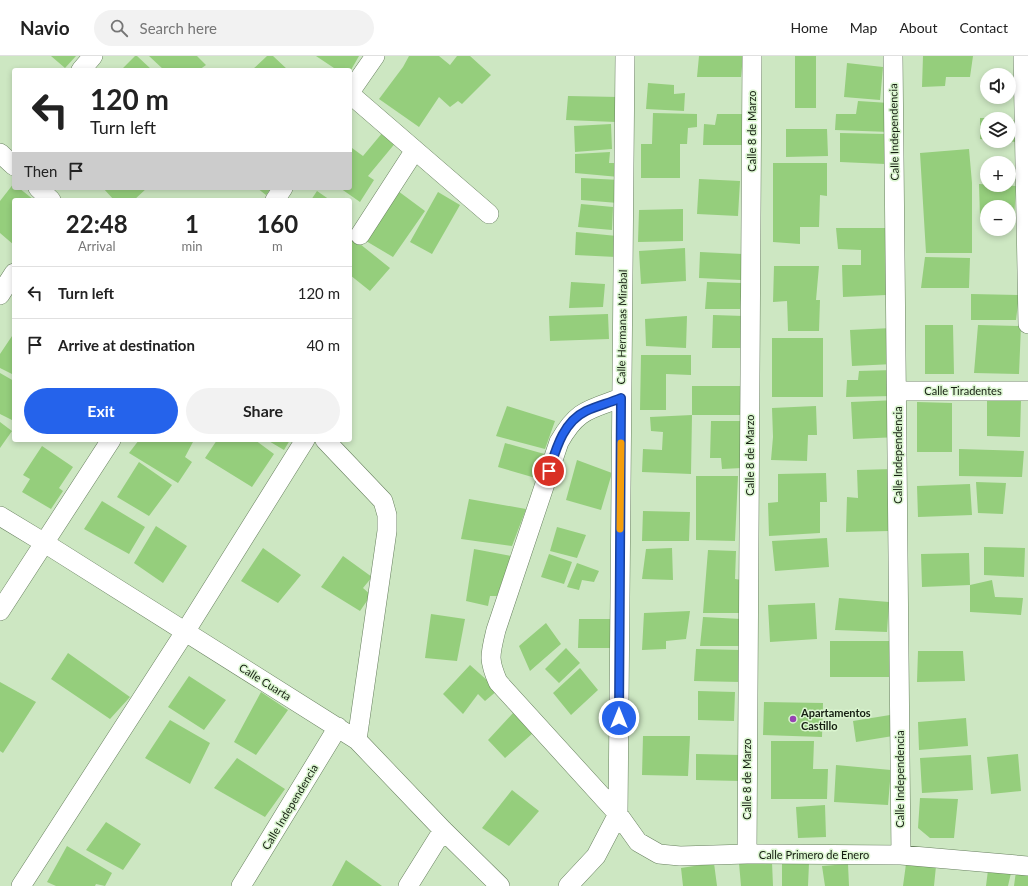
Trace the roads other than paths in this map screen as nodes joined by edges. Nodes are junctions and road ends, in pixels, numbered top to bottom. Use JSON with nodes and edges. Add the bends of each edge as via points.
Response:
{"nodes":[{"id":1,"x":93,"y":56,"type":"edge"},
{"id":2,"x":375,"y":56,"type":"edge"},
{"id":3,"x":625,"y":56,"type":"edge"},
{"id":4,"x":752,"y":56,"type":"edge"},
{"id":5,"x":893,"y":56,"type":"edge"},
{"id":6,"x":1023,"y":56,"type":"edge"},
{"id":7,"x":83,"y":68,"type":"edge"},
{"id":8,"x":352,"y":90,"type":"edge"},
{"id":9,"x":352,"y":95,"type":"edge"},
{"id":10,"x":415,"y":150,"type":"junction"},
{"id":11,"x":40,"y":190,"type":"edge"},
{"id":12,"x":49,"y":198,"type":"edge"},
{"id":13,"x":489,"y":214,"type":"dead end"},
{"id":14,"x":360,"y":235,"type":"dead end"},
{"id":15,"x":12,"y":276,"type":"edge"},
{"id":16,"x":0,"y":295,"type":"edge"},
{"id":17,"x":1028,"y":324,"type":"edge"},
{"id":18,"x":898,"y":391,"type":"junction"},
{"id":19,"x":1028,"y":391,"type":"edge"},
{"id":20,"x":621,"y":398,"type":"junction"},
{"id":21,"x":110,"y":442,"type":"edge"},
{"id":22,"x":304,"y":442,"type":"edge"},
{"id":23,"x":327,"y":442,"type":"edge"},
{"id":24,"x":0,"y":516,"type":"edge"},
{"id":25,"x":43,"y":542,"type":"junction"},
{"id":26,"x":0,"y":611,"type":"edge"},
{"id":27,"x":185,"y":632,"type":"junction"},
{"id":28,"x":338,"y":727,"type":"junction"},
{"id":29,"x":357,"y":740,"type":"junction"},
{"id":30,"x":618,"y":814,"type":"junction"},
{"id":31,"x":443,"y":830,"type":"junction"},
{"id":32,"x":747,"y":854,"type":"junction"},
{"id":33,"x":901,"y":855,"type":"junction"},
{"id":34,"x":1028,"y":866,"type":"edge"},
{"id":35,"x":21,"y":886,"type":"edge"},
{"id":36,"x":241,"y":886,"type":"edge"},
{"id":37,"x":408,"y":886,"type":"edge"},
{"id":38,"x":500,"y":886,"type":"edge"},
{"id":39,"x":568,"y":886,"type":"edge"}],
"edges":[{"from":1,"to":7,"type":"street"},
{"from":2,"to":8,"type":"street"},
{"from":3,"to":20,"type":"street","name":"Calle Hermanas Mirabal"},
{"from":4,"to":32,"type":"street","name":"Calle 8 de Marzo"},
{"from":5,"to":18,"type":"street","name":"Calle Independencia"},
{"from":6,"to":17,"type":"street"},
{"from":9,"to":10,"type":"street"},
{"from":10,"to":13,"type":"street"},
{"from":10,"to":14,"type":"street"},
{"from":11,"to":12,"type":"street"},
{"from":15,"to":16,"type":"street"},
{"from":18,"to":19,"type":"street","name":"Calle Tiradentes"},
{"from":18,"to":33,"type":"street","name":"Calle Independencia"},
{"from":20,"to":30,"type":"street","name":"Calle Hermanas Mirabal"},
{"from":20,"to":30,"type":"street","name":"Calle Primero de Enero","via":[[585,411],[569,424],[559,442],[491,651],[491,665],[498,682]]},
{"from":21,"to":25,"type":"street"},
{"from":22,"to":27,"type":"street"},
{"from":23,"to":29,"type":"street","via":[[383,501],[387,516]]},
{"from":24,"to":25,"type":"street","name":"Calle Cuarta"},
{"from":25,"to":26,"type":"street"},
{"from":25,"to":27,"type":"street","name":"Calle Cuarta"},
{"from":27,"to":28,"type":"street","name":"Calle Cuarta"},
{"from":27,"to":35,"type":"street"},
{"from":28,"to":29,"type":"street","name":"Calle Cuarta"},
{"from":28,"to":36,"type":"street","name":"Calle Independencia"},
{"from":29,"to":31,"type":"street","name":"Calle Cuarta"},
{"from":30,"to":32,"type":"street","name":"Calle Primero de Enero","via":[[638,842],[659,854]]},
{"from":30,"to":39,"type":"street","via":[[596,856]]},
{"from":31,"to":37,"type":"street"},
{"from":31,"to":38,"type":"street","name":"Calle Cuarta"},
{"from":32,"to":33,"type":"street","name":"Calle Primero de Enero"},
{"from":33,"to":34,"type":"street","name":"Calle Primero de Enero"}]}
